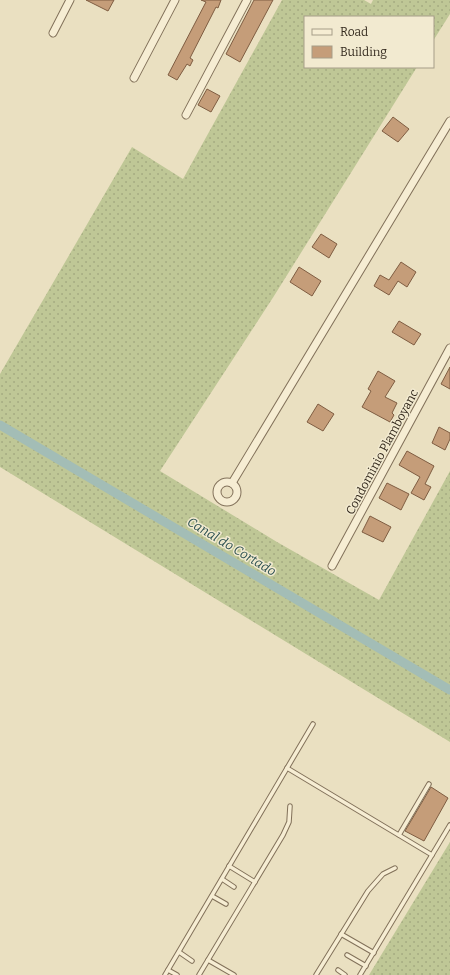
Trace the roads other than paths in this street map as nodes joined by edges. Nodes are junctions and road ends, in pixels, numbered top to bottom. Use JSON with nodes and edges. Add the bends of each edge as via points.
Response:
{"nodes":[{"id":1,"x":70,"y":0,"type":"edge"},
{"id":2,"x":175,"y":0,"type":"edge"},
{"id":3,"x":247,"y":0,"type":"edge"},
{"id":4,"x":53,"y":33,"type":"dead end"},
{"id":5,"x":134,"y":78,"type":"dead end"},
{"id":6,"x":186,"y":114,"type":"dead end"},
{"id":7,"x":450,"y":121,"type":"edge"},
{"id":8,"x":450,"y":348,"type":"edge"},
{"id":9,"x":232,"y":483,"type":"dead end"},
{"id":10,"x":332,"y":566,"type":"dead end"},
{"id":11,"x":313,"y":724,"type":"dead end"},
{"id":12,"x":287,"y":768,"type":"junction"},
{"id":13,"x":429,"y":784,"type":"dead end"},
{"id":14,"x":290,"y":806,"type":"dead end"},
{"id":15,"x":450,"y":825,"type":"edge"},
{"id":16,"x":399,"y":835,"type":"junction"},
{"id":17,"x":432,"y":854,"type":"junction"},
{"id":18,"x":229,"y":866,"type":"junction"},
{"id":19,"x":395,"y":868,"type":"dead end"},
{"id":20,"x":222,"y":878,"type":"junction"},
{"id":21,"x":255,"y":882,"type":"junction"},
{"id":22,"x":234,"y":886,"type":"dead end"},
{"id":23,"x":212,"y":896,"type":"junction"},
{"id":24,"x":226,"y":904,"type":"dead end"},
{"id":25,"x":341,"y":934,"type":"junction"},
{"id":26,"x":179,"y":952,"type":"junction"},
{"id":27,"x":374,"y":953,"type":"junction"},
{"id":28,"x":347,"y":955,"type":"dead end"},
{"id":29,"x":208,"y":960,"type":"junction"},
{"id":30,"x":192,"y":961,"type":"dead end"},
{"id":31,"x":366,"y":966,"type":"junction"},
{"id":32,"x":168,"y":970,"type":"junction"},
{"id":33,"x":338,"y":970,"type":"dead end"},
{"id":34,"x":165,"y":975,"type":"edge"},
{"id":35,"x":177,"y":975,"type":"edge"},
{"id":36,"x":199,"y":975,"type":"edge"},
{"id":37,"x":234,"y":975,"type":"edge"},
{"id":38,"x":316,"y":975,"type":"edge"},
{"id":39,"x":345,"y":975,"type":"edge"},
{"id":40,"x":360,"y":975,"type":"edge"}],
"edges":[{"from":1,"to":4,"type":"street"},
{"from":2,"to":5,"type":"street"},
{"from":3,"to":6,"type":"street"},
{"from":7,"to":9,"type":"street"},
{"from":8,"to":10,"type":"street","name":"Condominio Plamboyanc"},
{"from":11,"to":12,"type":"lane"},
{"from":12,"to":16,"type":"lane"},
{"from":12,"to":18,"type":"lane"},
{"from":13,"to":16,"type":"lane"},
{"from":14,"to":21,"type":"lane","via":[[289,822],[283,836]]},
{"from":15,"to":17,"type":"lane"},
{"from":16,"to":17,"type":"lane"},
{"from":17,"to":27,"type":"lane"},
{"from":18,"to":20,"type":"lane"},
{"from":18,"to":21,"type":"lane"},
{"from":19,"to":25,"type":"lane","via":[[375,881]]},
{"from":20,"to":22,"type":"lane"},
{"from":20,"to":23,"type":"lane"},
{"from":21,"to":29,"type":"lane"},
{"from":23,"to":24,"type":"lane"},
{"from":23,"to":26,"type":"lane"},
{"from":25,"to":27,"type":"lane"},
{"from":25,"to":38,"type":"lane"},
{"from":26,"to":30,"type":"lane"},
{"from":26,"to":32,"type":"lane"},
{"from":27,"to":31,"type":"lane"},
{"from":28,"to":31,"type":"lane"},
{"from":29,"to":36,"type":"lane"},
{"from":29,"to":37,"type":"lane"},
{"from":31,"to":40,"type":"lane"},
{"from":32,"to":34,"type":"lane"},
{"from":32,"to":35,"type":"lane"},
{"from":33,"to":39,"type":"lane"}]}
